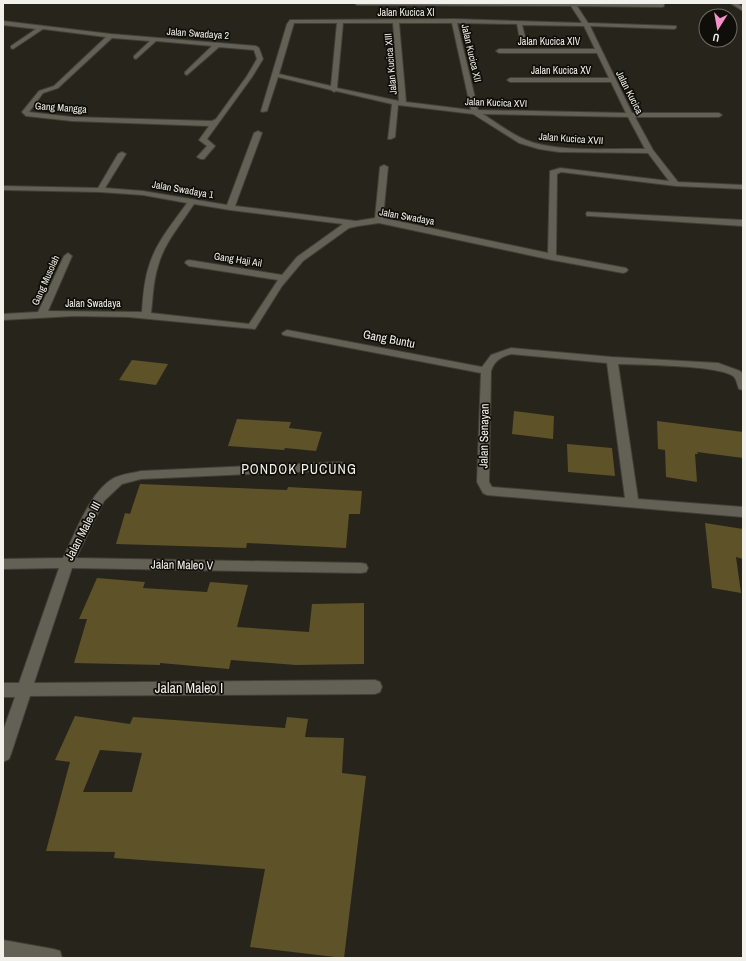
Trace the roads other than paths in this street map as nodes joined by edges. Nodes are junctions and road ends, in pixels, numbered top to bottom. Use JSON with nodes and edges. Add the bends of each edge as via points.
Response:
{"nodes":[{"id":1,"x":356,"y":3,"type":"edge"},
{"id":2,"x":733,"y":3,"type":"edge"},
{"id":3,"x":573,"y":4,"type":"edge"},
{"id":4,"x":662,"y":5,"type":"dead end"},
{"id":5,"x":743,"y":9,"type":"edge"},
{"id":6,"x":340,"y":21,"type":"junction"},
{"id":7,"x":396,"y":21,"type":"junction"},
{"id":8,"x":454,"y":21,"type":"junction"},
{"id":9,"x":3,"y":23,"type":"edge"},
{"id":10,"x":519,"y":23,"type":"junction"},
{"id":11,"x":586,"y":24,"type":"junction"},
{"id":12,"x":674,"y":27,"type":"dead end"},
{"id":13,"x":41,"y":28,"type":"junction"},
{"id":14,"x":111,"y":36,"type":"junction"},
{"id":15,"x":154,"y":40,"type":"junction"},
{"id":16,"x":523,"y":40,"type":"dead end"},
{"id":17,"x":217,"y":45,"type":"junction"},
{"id":18,"x":13,"y":47,"type":"dead end"},
{"id":19,"x":499,"y":51,"type":"dead end"},
{"id":20,"x":599,"y":51,"type":"junction"},
{"id":21,"x":136,"y":57,"type":"dead end"},
{"id":22,"x":187,"y":73,"type":"dead end"},
{"id":23,"x":276,"y":75,"type":"junction"},
{"id":24,"x":510,"y":80,"type":"dead end"},
{"id":25,"x":613,"y":80,"type":"junction"},
{"id":26,"x":334,"y":90,"type":"junction"},
{"id":27,"x":395,"y":103,"type":"junction"},
{"id":28,"x":403,"y":104,"type":"junction"},
{"id":29,"x":264,"y":111,"type":"dead end"},
{"id":30,"x":475,"y":112,"type":"junction"},
{"id":31,"x":630,"y":115,"type":"junction"},
{"id":32,"x":719,"y":115,"type":"dead end"},
{"id":33,"x":214,"y":123,"type":"junction"},
{"id":34,"x":258,"y":133,"type":"dead end"},
{"id":35,"x":391,"y":137,"type":"dead end"},
{"id":36,"x":650,"y":151,"type":"junction"},
{"id":37,"x":122,"y":154,"type":"dead end"},
{"id":38,"x":201,"y":157,"type":"dead end"},
{"id":39,"x":384,"y":167,"type":"dead end"},
{"id":40,"x":676,"y":184,"type":"junction"},
{"id":41,"x":743,"y":187,"type":"edge"},
{"id":42,"x":3,"y":188,"type":"edge"},
{"id":43,"x":100,"y":190,"type":"junction"},
{"id":44,"x":192,"y":202,"type":"junction"},
{"id":45,"x":230,"y":208,"type":"junction"},
{"id":46,"x":590,"y":214,"type":"dead end"},
{"id":47,"x":379,"y":220,"type":"junction"},
{"id":48,"x":358,"y":223,"type":"junction"},
{"id":49,"x":743,"y":223,"type":"edge"},
{"id":50,"x":68,"y":256,"type":"dead end"},
{"id":51,"x":552,"y":257,"type":"junction"},
{"id":52,"x":190,"y":263,"type":"dead end"},
{"id":53,"x":623,"y":270,"type":"dead end"},
{"id":54,"x":284,"y":278,"type":"junction"},
{"id":55,"x":42,"y":314,"type":"junction"},
{"id":56,"x":146,"y":315,"type":"junction"},
{"id":57,"x":3,"y":317,"type":"edge"},
{"id":58,"x":287,"y":333,"type":"dead end"},
{"id":59,"x":612,"y":360,"type":"junction"},
{"id":60,"x":486,"y":371,"type":"junction"},
{"id":61,"x":743,"y":387,"type":"edge"},
{"id":62,"x":340,"y":466,"type":"dead end"},
{"id":63,"x":632,"y":503,"type":"junction"},
{"id":64,"x":743,"y":512,"type":"edge"},
{"id":65,"x":66,"y":563,"type":"junction"},
{"id":66,"x":3,"y":564,"type":"edge"},
{"id":67,"x":361,"y":568,"type":"dead end"},
{"id":68,"x":375,"y":687,"type":"dead end"},
{"id":69,"x":23,"y":689,"type":"junction"},
{"id":70,"x":3,"y":690,"type":"edge"},
{"id":71,"x":3,"y":754,"type":"edge"},
{"id":72,"x":3,"y":949,"type":"edge"},
{"id":73,"x":53,"y":958,"type":"edge"}],
"edges":[{"from":1,"to":3,"type":"street"},
{"from":2,"to":5,"type":"street"},
{"from":3,"to":4,"type":"street"},
{"from":3,"to":11,"type":"street","name":"Jalan Kucica"},
{"from":6,"to":7,"type":"street","name":"Jalan Kucica XI"},
{"from":6,"to":23,"type":"street","name":"Jalan Kucica XI","via":[[292,21]]},
{"from":6,"to":26,"type":"street"},
{"from":7,"to":8,"type":"street","name":"Jalan Kucica XI"},
{"from":7,"to":28,"type":"street","name":"Jalan Kucica XIII"},
{"from":8,"to":10,"type":"street","name":"Jalan Kucica XI"},
{"from":8,"to":30,"type":"street","name":"Jalan Kucica XII"},
{"from":9,"to":13,"type":"street","name":"Jalan Swadaya 2"},
{"from":10,"to":11,"type":"street","name":"Jalan Kucica XI"},
{"from":10,"to":16,"type":"street"},
{"from":11,"to":12,"type":"street","name":"Jalan Kucica XI"},
{"from":11,"to":20,"type":"street","name":"Jalan Kucica"},
{"from":13,"to":14,"type":"street","name":"Jalan Swadaya 2"},
{"from":13,"to":18,"type":"street"},
{"from":14,"to":15,"type":"street","name":"Jalan Swadaya 2"},
{"from":14,"to":33,"type":"street","name":"Gang Mangga","via":[[56,87],[41,92],[25,112],[28,115],[94,120]]},
{"from":15,"to":17,"type":"street","name":"Jalan Swadaya 2"},
{"from":15,"to":21,"type":"street"},
{"from":17,"to":22,"type":"street"},
{"from":17,"to":33,"type":"street","name":"Jalan Swadaya 2","via":[[256,48],[260,59]]},
{"from":19,"to":20,"type":"street","name":"Jalan Kucica XIV"},
{"from":20,"to":25,"type":"street","name":"Jalan Kucica"},
{"from":23,"to":26,"type":"street","name":"Jalan Kucica XVI"},
{"from":23,"to":29,"type":"street"},
{"from":24,"to":25,"type":"street","name":"Jalan Kucica XV"},
{"from":25,"to":31,"type":"street","name":"Jalan Kucica"},
{"from":26,"to":27,"type":"street","name":"Jalan Kucica XVI"},
{"from":27,"to":28,"type":"street","name":"Jalan Kucica XVI"},
{"from":27,"to":35,"type":"street"},
{"from":28,"to":30,"type":"street","name":"Jalan Kucica XVI"},
{"from":30,"to":31,"type":"street","name":"Jalan Kucica XVI"},
{"from":30,"to":36,"type":"street","name":"Jalan Kucica XVII","via":[[522,141],[539,147],[559,150]]},
{"from":31,"to":32,"type":"street","name":"Jalan Kucica XVI"},
{"from":31,"to":36,"type":"street","name":"Jalan Kucica"},
{"from":33,"to":38,"type":"street","name":"Jalan Swadaya 2","via":[[203,140],[211,146]]},
{"from":34,"to":45,"type":"street"},
{"from":36,"to":40,"type":"street","name":"Jalan Kucica"},
{"from":37,"to":43,"type":"street"},
{"from":39,"to":47,"type":"street"},
{"from":40,"to":41,"type":"street"},
{"from":40,"to":51,"type":"street","via":[[572,170],[553,173]]},
{"from":42,"to":43,"type":"street","name":"Jalan Swadaya 1"},
{"from":43,"to":44,"type":"street","name":"Jalan Swadaya 1","via":[[143,193]]},
{"from":44,"to":45,"type":"street","name":"Jalan Swadaya 1"},
{"from":44,"to":56,"type":"street","via":[[156,258]]},
{"from":45,"to":48,"type":"street","name":"Jalan Swadaya 1"},
{"from":46,"to":49,"type":"street"},
{"from":47,"to":48,"type":"street","name":"Jalan Swadaya"},
{"from":47,"to":51,"type":"street","name":"Jalan Swadaya"},
{"from":48,"to":54,"type":"street","name":"Jalan Swadaya","via":[[346,226],[300,259]]},
{"from":50,"to":55,"type":"street","name":"Gang Musolah"},
{"from":51,"to":53,"type":"street","name":"Jalan Swadaya"},
{"from":52,"to":54,"type":"street","name":"Gang Haji Ail"},
{"from":54,"to":56,"type":"street","name":"Jalan Swadaya","via":[[252,327]]},
{"from":55,"to":56,"type":"street","name":"Jalan Swadaya"},
{"from":55,"to":57,"type":"street","name":"Jalan Swadaya"},
{"from":58,"to":60,"type":"street","name":"Gang Buntu"},
{"from":59,"to":60,"type":"street","via":[[511,351],[497,356],[488,364]]},
{"from":59,"to":61,"type":"street","via":[[718,366],[736,373]]},
{"from":59,"to":63,"type":"street"},
{"from":60,"to":63,"type":"street","name":"Jalan Senayan","via":[[483,482],[487,490]]},
{"from":62,"to":65,"type":"street","name":"Jalan Maleo III","via":[[141,475],[118,481],[99,498]]},
{"from":63,"to":64,"type":"street","name":"Jalan Senayan"},
{"from":65,"to":66,"type":"street","name":"Jalan Maleo V"},
{"from":65,"to":67,"type":"street","name":"Jalan Maleo V"},
{"from":65,"to":69,"type":"street","name":"Jalan Maleo III"},
{"from":68,"to":69,"type":"street","name":"Jalan Maleo I"},
{"from":69,"to":70,"type":"street","name":"Jalan Maleo I"},
{"from":69,"to":71,"type":"street","name":"Jalan Maleo III"},
{"from":72,"to":73,"type":"street"}]}
